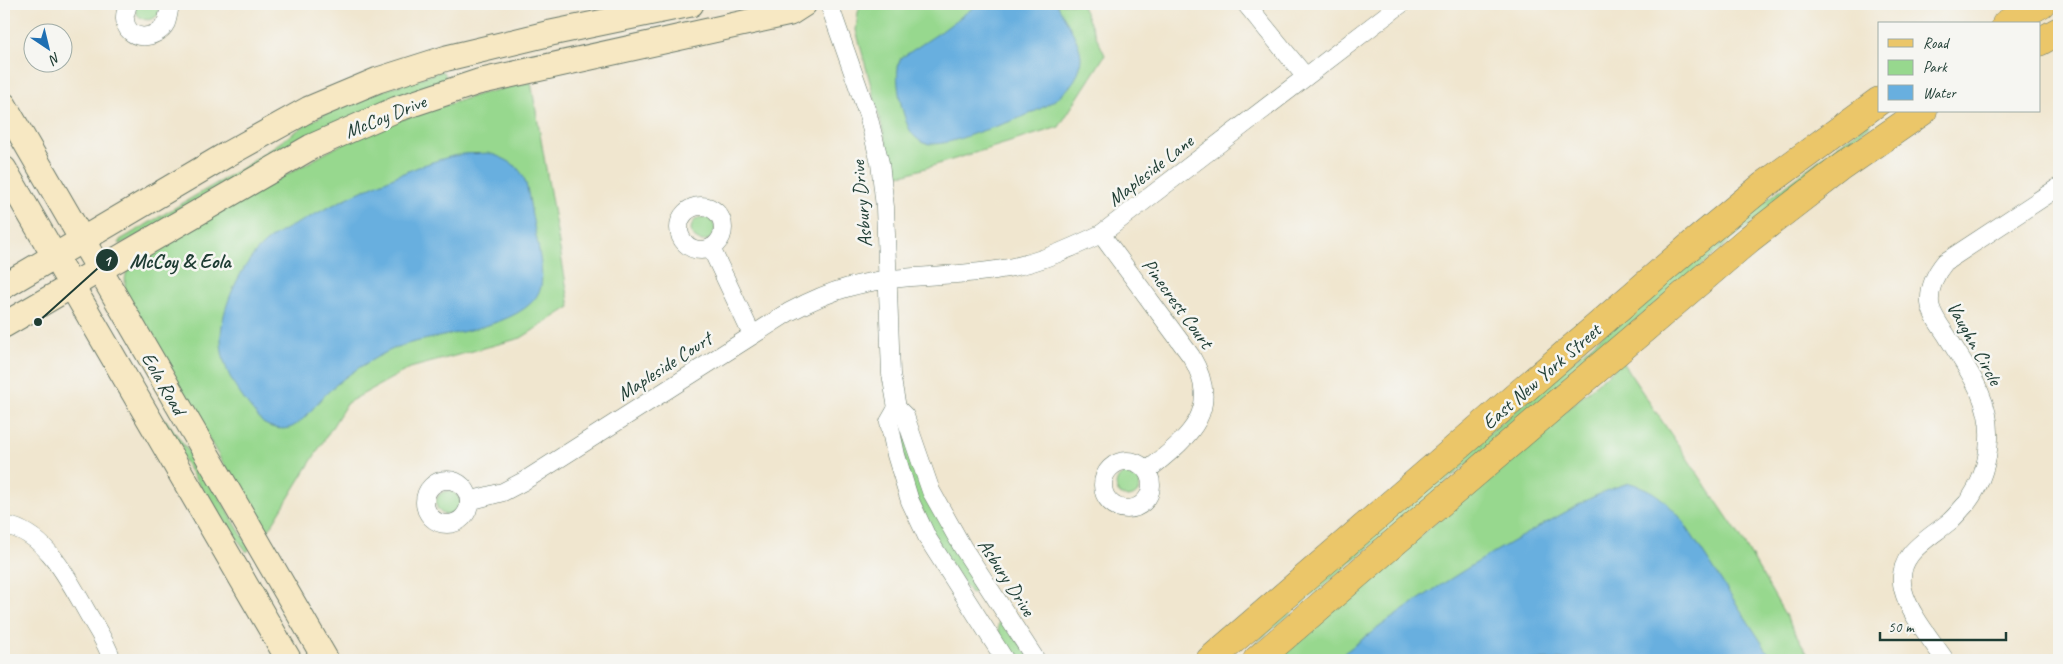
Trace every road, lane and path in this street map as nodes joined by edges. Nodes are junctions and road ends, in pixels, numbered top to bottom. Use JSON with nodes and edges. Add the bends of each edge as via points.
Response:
{"nodes":[{"id":1,"x":128,"y":4,"type":"edge"},
{"id":2,"x":170,"y":4,"type":"edge"},
{"id":3,"x":691,"y":4,"type":"edge"},
{"id":4,"x":804,"y":4,"type":"edge"},
{"id":5,"x":829,"y":4,"type":"edge"},
{"id":6,"x":1246,"y":4,"type":"edge"},
{"id":7,"x":1401,"y":4,"type":"edge"},
{"id":8,"x":2037,"y":5,"type":"edge"},
{"id":9,"x":2009,"y":22,"type":"edge"},
{"id":10,"x":2053,"y":38,"type":"edge"},
{"id":11,"x":1305,"y":76,"type":"junction"},
{"id":12,"x":1878,"y":102,"type":"edge"},
{"id":13,"x":4,"y":105,"type":"edge"},
{"id":14,"x":1922,"y":112,"type":"edge"},
{"id":15,"x":4,"y":169,"type":"edge"},
{"id":16,"x":2059,"y":187,"type":"edge"},
{"id":17,"x":1101,"y":234,"type":"junction"},
{"id":18,"x":82,"y":240,"type":"junction"},
{"id":19,"x":710,"y":248,"type":"dead end"},
{"id":20,"x":54,"y":257,"type":"junction"},
{"id":21,"x":99,"y":269,"type":"junction"},
{"id":22,"x":887,"y":280,"type":"junction"},
{"id":23,"x":4,"y":286,"type":"edge"},
{"id":24,"x":72,"y":286,"type":"junction"},
{"id":25,"x":4,"y":325,"type":"edge"},
{"id":26,"x":752,"y":335,"type":"junction"},
{"id":27,"x":897,"y":408,"type":"junction"},
{"id":28,"x":1147,"y":471,"type":"dead end"},
{"id":29,"x":469,"y":501,"type":"dead end"},
{"id":30,"x":4,"y":525,"type":"edge"},
{"id":31,"x":112,"y":660,"type":"edge"},
{"id":32,"x":289,"y":660,"type":"edge"},
{"id":33,"x":326,"y":660,"type":"edge"},
{"id":34,"x":1004,"y":660,"type":"edge"},
{"id":35,"x":1036,"y":660,"type":"edge"},
{"id":36,"x":1210,"y":660,"type":"edge"},
{"id":37,"x":1256,"y":660,"type":"edge"},
{"id":38,"x":1945,"y":660,"type":"edge"}],
"edges":[{"from":1,"to":2,"type":"street","via":[[127,27],[131,33],[146,37],[164,27]]},
{"from":3,"to":18,"type":"street","name":"McCoy Drive","via":[[551,33],[378,80],[309,109]]},
{"from":4,"to":21,"type":"street","name":"McCoy Drive","via":[[790,13],[488,79],[396,108],[311,148]]},
{"from":5,"to":22,"type":"street","name":"Asbury Drive","via":[[876,144],[885,207]]},
{"from":6,"to":11,"type":"street"},
{"from":7,"to":11,"type":"street","name":"Mapleside Lane"},
{"from":8,"to":9,"type":"main road"},
{"from":8,"to":10,"type":"street"},
{"from":11,"to":17,"type":"street","name":"Mapleside Lane"},
{"from":12,"to":36,"type":"main road","name":"East New York Street","via":[[1709,230]]},
{"from":13,"to":18,"type":"street","name":"Eola Road"},
{"from":14,"to":37,"type":"main road","name":"East New York Street","via":[[1842,167],[1749,239]]},
{"from":15,"to":20,"type":"street","name":"Eola Road"},
{"from":16,"to":38,"type":"street","name":"Vaughn Circle","via":[[1945,262],[1936,272],[1931,286],[1930,304],[1937,322],[1981,393],[1989,429],[1988,454],[1981,478],[1968,501],[1950,521],[1914,549],[1901,575],[1903,590],[1912,609]]},
{"from":17,"to":22,"type":"street","name":"Mapleside Lane","via":[[1067,250],[1010,268]]},
{"from":17,"to":28,"type":"street","name":"Pinecrest Court","via":[[1191,356],[1202,377],[1202,414],[1195,426],[1182,442]]},
{"from":18,"to":20,"type":"street","name":"McCoy Drive"},
{"from":18,"to":21,"type":"street","name":"Eola Road"},
{"from":19,"to":26,"type":"street"},
{"from":20,"to":23,"type":"street","name":"McCoy Drive"},
{"from":20,"to":24,"type":"street","name":"Eola Road"},
{"from":21,"to":24,"type":"street","name":"McCoy Drive"},
{"from":21,"to":33,"type":"street","name":"Eola Road"},
{"from":22,"to":26,"type":"street","name":"Mapleside Court","via":[[850,286],[822,296]]},
{"from":22,"to":27,"type":"street","name":"Asbury Drive","via":[[891,374]]},
{"from":24,"to":25,"type":"street","name":"McCoy Drive"},
{"from":24,"to":32,"type":"street","name":"Eola Road"},
{"from":26,"to":29,"type":"street","name":"Mapleside Court","via":[[524,481],[503,492]]},
{"from":27,"to":34,"type":"street","name":"Asbury Drive","via":[[889,422],[910,501],[928,539]]},
{"from":27,"to":35,"type":"street","name":"Asbury Drive","via":[[905,416],[931,491],[958,540]]},
{"from":30,"to":31,"type":"street","via":[[36,541],[61,568]]}]}
